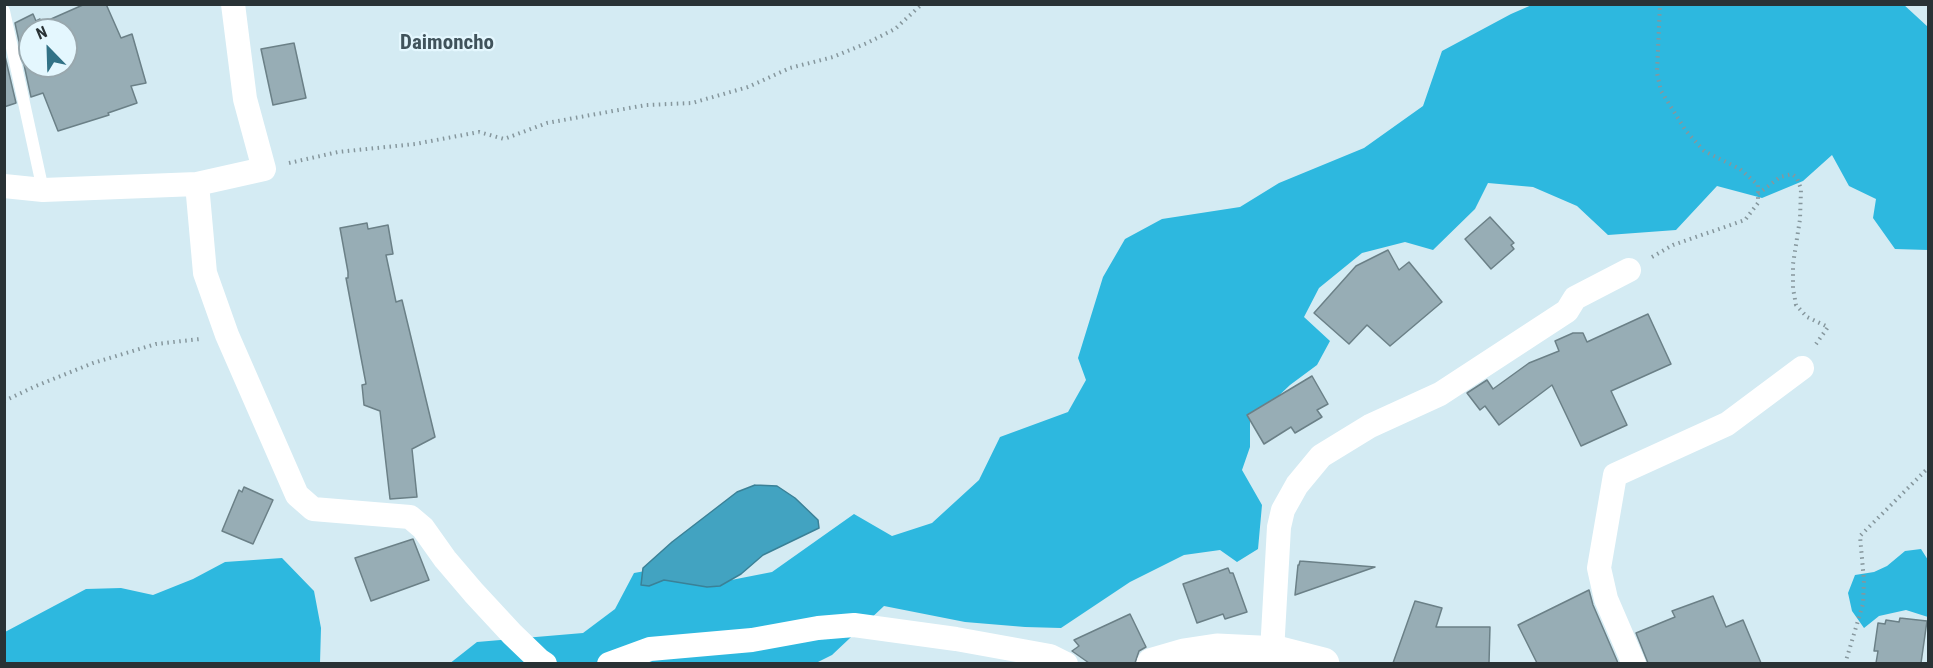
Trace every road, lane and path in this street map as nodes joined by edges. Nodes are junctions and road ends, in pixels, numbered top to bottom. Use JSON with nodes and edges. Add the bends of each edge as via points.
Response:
{"nodes":[{"id":1,"x":233,"y":4,"type":"edge"},
{"id":2,"x":922,"y":4,"type":"edge"},
{"id":3,"x":1660,"y":4,"type":"edge"},
{"id":4,"x":4,"y":11,"type":"edge"},
{"id":5,"x":264,"y":169,"type":"junction"},
{"id":6,"x":197,"y":184,"type":"junction"},
{"id":7,"x":4,"y":186,"type":"edge"},
{"id":8,"x":44,"y":190,"type":"junction"},
{"id":9,"x":1758,"y":195,"type":"junction"},
{"id":10,"x":1629,"y":270,"type":"joint"},
{"id":11,"x":230,"y":344,"type":"junction"},
{"id":12,"x":1802,"y":368,"type":"joint"},
{"id":13,"x":4,"y":401,"type":"edge"},
{"id":14,"x":1929,"y":468,"type":"edge"},
{"id":15,"x":1272,"y":652,"type":"junction"},
{"id":16,"x":545,"y":663,"type":"edge"},
{"id":17,"x":609,"y":663,"type":"edge"},
{"id":18,"x":1066,"y":663,"type":"edge"},
{"id":19,"x":1153,"y":663,"type":"edge"},
{"id":20,"x":1323,"y":663,"type":"edge"},
{"id":21,"x":1634,"y":663,"type":"edge"},
{"id":22,"x":1845,"y":663,"type":"edge"}],
"edges":[{"from":1,"to":5,"type":"street","via":[[245,99]]},
{"from":2,"to":5,"type":"path","via":[[895,29],[867,43],[790,68],[748,87],[692,103],[646,105],[547,123],[504,139],[479,132],[338,152]]},
{"from":3,"to":9,"type":"path","via":[[1661,91],[1704,151],[1740,170],[1758,185]]},
{"from":4,"to":8,"type":"lane"},
{"from":5,"to":6,"type":"street"},
{"from":6,"to":8,"type":"street"},
{"from":6,"to":11,"type":"street","via":[[205,273]]},
{"from":7,"to":8,"type":"street"},
{"from":9,"to":10,"type":"path","via":[[1758,203],[1745,220],[1673,245]]},
{"from":9,"to":12,"type":"path","via":[[1780,177],[1792,174],[1797,178],[1800,219],[1793,264],[1796,304],[1807,317],[1828,327]]},
{"from":10,"to":15,"type":"street","via":[[1575,298],[1566,311],[1440,394],[1370,426],[1321,456],[1283,510]]},
{"from":11,"to":13,"type":"path","via":[[208,338],[156,344],[93,363]]},
{"from":11,"to":16,"type":"street","via":[[297,495],[313,509],[410,517],[474,593]]},
{"from":12,"to":21,"type":"street","via":[[1727,424],[1615,475],[1599,568],[1606,599]]},
{"from":14,"to":22,"type":"path","via":[[1860,536],[1863,604]]},
{"from":15,"to":19,"type":"highway","via":[[1217,650]]},
{"from":15,"to":20,"type":"highway"},
{"from":17,"to":18,"type":"street","via":[[650,649],[854,625],[956,639],[1050,656]]}]}
